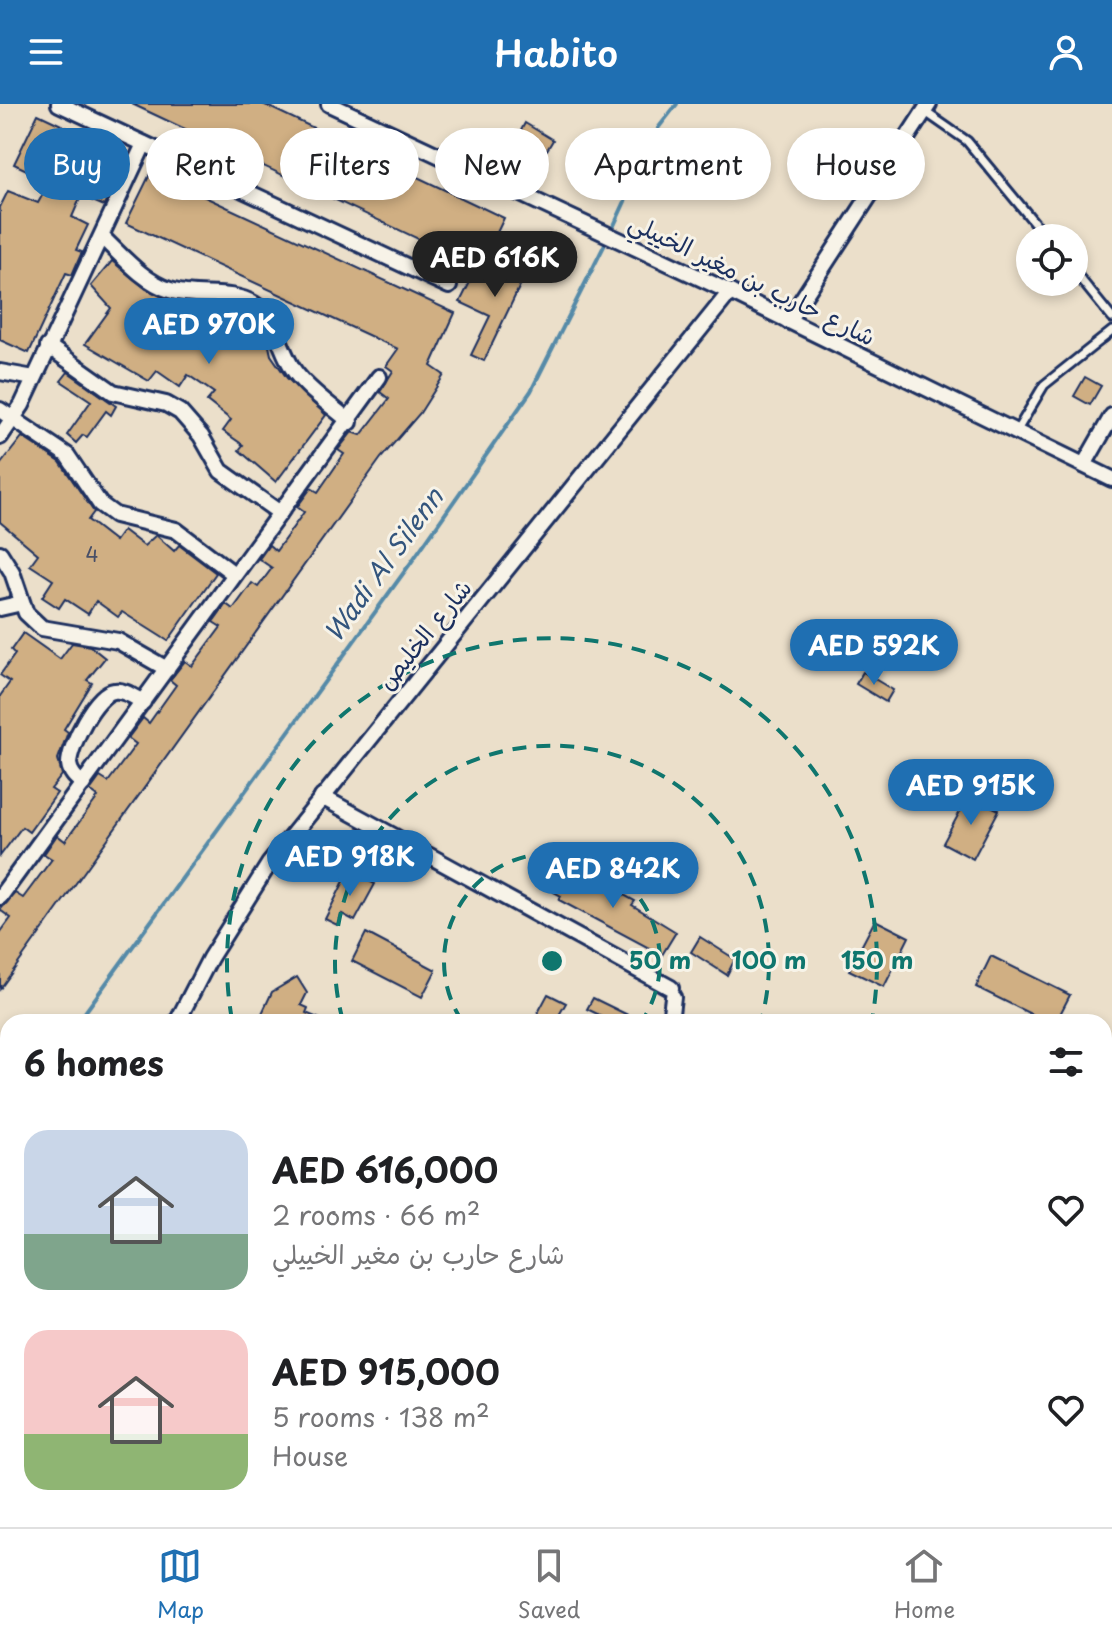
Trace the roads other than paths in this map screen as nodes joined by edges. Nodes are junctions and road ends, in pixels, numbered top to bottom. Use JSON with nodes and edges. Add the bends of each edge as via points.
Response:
{"nodes":[{"id":1,"x":59,"y":104,"type":"edge"},
{"id":2,"x":329,"y":104,"type":"edge"},
{"id":3,"x":926,"y":108,"type":"edge"},
{"id":4,"x":144,"y":144,"type":"junction"},
{"id":5,"x":1035,"y":224,"type":"edge"},
{"id":6,"x":102,"y":237,"type":"junction"},
{"id":7,"x":449,"y":286,"type":"dead end"},
{"id":8,"x":1088,"y":288,"type":"edge"},
{"id":9,"x":730,"y":292,"type":"junction"},
{"id":10,"x":1112,"y":318,"type":"edge"},
{"id":11,"x":788,"y":321,"type":"junction"},
{"id":12,"x":1112,"y":331,"type":"edge"},
{"id":13,"x":48,"y":346,"type":"junction"},
{"id":14,"x":0,"y":372,"type":"edge"},
{"id":15,"x":379,"y":377,"type":"dead end"},
{"id":16,"x":34,"y":378,"type":"junction"},
{"id":17,"x":0,"y":410,"type":"edge"},
{"id":18,"x":1112,"y":416,"type":"edge"},
{"id":19,"x":14,"y":418,"type":"junction"},
{"id":20,"x":350,"y":422,"type":"junction"},
{"id":21,"x":1016,"y":433,"type":"junction"},
{"id":22,"x":0,"y":437,"type":"edge"},
{"id":23,"x":1084,"y":465,"type":"junction"},
{"id":24,"x":1112,"y":479,"type":"edge"},
{"id":25,"x":280,"y":513,"type":"junction"},
{"id":26,"x":0,"y":553,"type":"edge"},
{"id":27,"x":234,"y":574,"type":"junction"},
{"id":28,"x":22,"y":603,"type":"junction"},
{"id":29,"x":0,"y":608,"type":"edge"},
{"id":30,"x":167,"y":669,"type":"junction"},
{"id":31,"x":143,"y":702,"type":"junction"},
{"id":32,"x":83,"y":784,"type":"junction"},
{"id":33,"x":322,"y":797,"type":"junction"},
{"id":34,"x":0,"y":897,"type":"edge"},
{"id":35,"x":181,"y":1014,"type":"edge"},
{"id":36,"x":671,"y":1014,"type":"edge"}],
"edges":[{"from":1,"to":4,"type":"street"},
{"from":2,"to":9,"type":"street","name":"شارع حارب بن مغير الخييلي"},
{"from":3,"to":5,"type":"lane","via":[[967,141]]},
{"from":3,"to":11,"type":"street"},
{"from":4,"to":6,"type":"street"},
{"from":4,"to":7,"type":"street"},
{"from":6,"to":13,"type":"street"},
{"from":6,"to":20,"type":"street","via":[[168,290],[239,297],[256,305],[302,381]]},
{"from":8,"to":10,"type":"lane"},
{"from":9,"to":11,"type":"street","name":"شارع حارب بن مغير الخييلي"},
{"from":9,"to":33,"type":"street","name":"شارع الخليص"},
{"from":11,"to":21,"type":"street","name":"شارع حارب بن مغير الخييلي"},
{"from":12,"to":21,"type":"lane","via":[[1044,385]]},
{"from":13,"to":16,"type":"street"},
{"from":13,"to":25,"type":"street","via":[[113,392],[180,412],[221,471]]},
{"from":14,"to":16,"type":"street"},
{"from":15,"to":20,"type":"street"},
{"from":16,"to":19,"type":"street"},
{"from":17,"to":19,"type":"street"},
{"from":18,"to":23,"type":"street"},
{"from":19,"to":22,"type":"street"},
{"from":19,"to":27,"type":"street","via":[[75,462],[88,488],[115,515],[176,530]]},
{"from":20,"to":25,"type":"street"},
{"from":21,"to":23,"type":"street","name":"شارع حارب بن مغير الخييلي"},
{"from":23,"to":24,"type":"street","name":"شارع حارب بن مغير الخييلي"},
{"from":25,"to":27,"type":"street"},
{"from":26,"to":28,"type":"street"},
{"from":27,"to":30,"type":"street"},
{"from":28,"to":29,"type":"street"},
{"from":28,"to":30,"type":"street","via":[[42,628],[118,641]]},
{"from":30,"to":31,"type":"street"},
{"from":31,"to":32,"type":"street"},
{"from":31,"to":32,"type":"street","via":[[118,690],[95,705],[70,757],[72,773]]},
{"from":32,"to":34,"type":"street"},
{"from":33,"to":35,"type":"street","name":"شارع الخليص","via":[[247,897]]},
{"from":33,"to":36,"type":"street","via":[[672,992]]}]}
